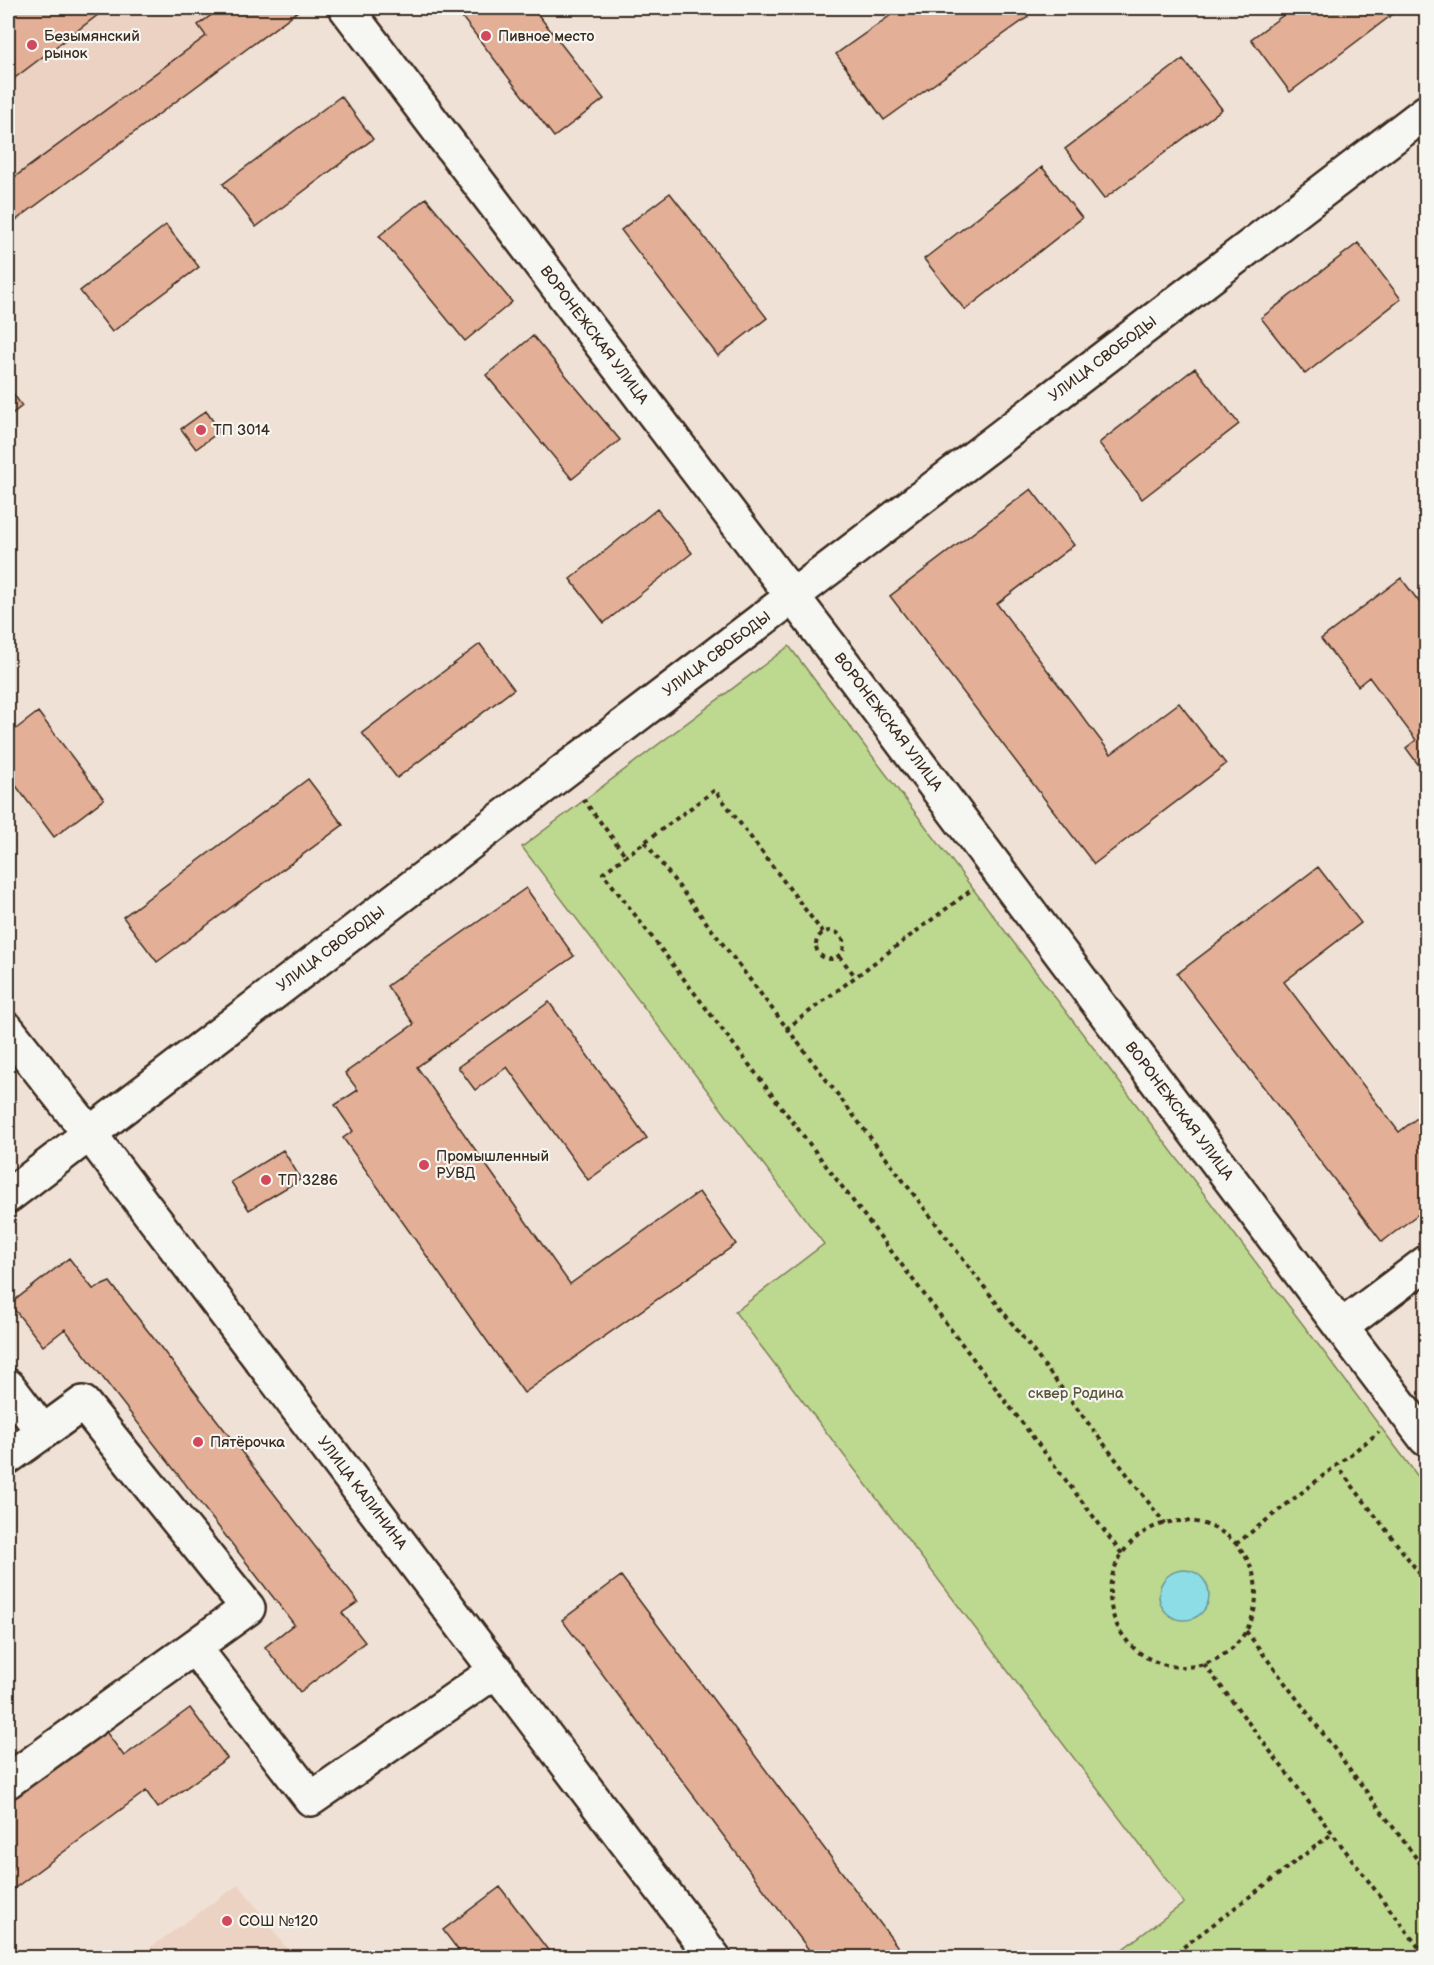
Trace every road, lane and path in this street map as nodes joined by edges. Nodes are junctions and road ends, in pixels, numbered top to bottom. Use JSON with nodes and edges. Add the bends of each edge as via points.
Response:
{"nodes":[{"id":1,"x":346,"y":8,"type":"edge"},
{"id":2,"x":1426,"y":112,"type":"edge"},
{"id":3,"x":792,"y":596,"type":"junction"},
{"id":4,"x":580,"y":796,"type":"dead end"},
{"id":5,"x":645,"y":842,"type":"junction"},
{"id":6,"x":626,"y":856,"type":"junction"},
{"id":7,"x":977,"y":886,"type":"dead end"},
{"id":8,"x":823,"y":933,"type":"junction"},
{"id":9,"x":839,"y":956,"type":"junction"},
{"id":10,"x":856,"y":977,"type":"junction"},
{"id":11,"x":786,"y":1029,"type":"junction"},
{"id":12,"x":8,"y":1030,"type":"edge"},
{"id":13,"x":89,"y":1133,"type":"junction"},
{"id":14,"x":8,"y":1196,"type":"edge"},
{"id":15,"x":1426,"y":1263,"type":"edge"},
{"id":16,"x":1341,"y":1327,"type":"junction"},
{"id":17,"x":8,"y":1386,"type":"edge"},
{"id":18,"x":1383,"y":1429,"type":"dead end"},
{"id":19,"x":43,"y":1432,"type":"junction"},
{"id":20,"x":1426,"y":1439,"type":"edge"},
{"id":21,"x":8,"y":1457,"type":"edge"},
{"id":22,"x":1341,"y":1471,"type":"dead end"},
{"id":23,"x":1165,"y":1524,"type":"junction"},
{"id":24,"x":1236,"y":1544,"type":"junction"},
{"id":25,"x":1122,"y":1554,"type":"junction"},
{"id":26,"x":1426,"y":1582,"type":"edge"},
{"id":27,"x":1246,"y":1631,"type":"junction"},
{"id":28,"x":194,"y":1647,"type":"junction"},
{"id":29,"x":1204,"y":1664,"type":"junction"},
{"id":30,"x":497,"y":1670,"type":"junction"},
{"id":31,"x":8,"y":1781,"type":"edge"},
{"id":32,"x":1333,"y":1833,"type":"junction"},
{"id":33,"x":1426,"y":1871,"type":"edge"},
{"id":34,"x":1426,"y":1957,"type":"edge"},
{"id":35,"x":714,"y":1958,"type":"edge"},
{"id":36,"x":1169,"y":1958,"type":"edge"}],
"edges":[{"from":1,"to":3,"type":"street","name":"ВОРОНЕЖСКАЯ УЛИЦА"},
{"from":2,"to":3,"type":"street","name":"УЛИЦА СВОБОДЫ"},
{"from":3,"to":13,"type":"street","name":"УЛИЦА СВОБОДЫ"},
{"from":3,"to":16,"type":"street","name":"ВОРОНЕЖСКАЯ УЛИЦА"},
{"from":4,"to":6,"type":"path"},
{"from":5,"to":6,"type":"path"},
{"from":5,"to":8,"type":"path","via":[[715,790]]},
{"from":5,"to":11,"type":"path"},
{"from":6,"to":25,"type":"path","via":[[603,873]]},
{"from":7,"to":10,"type":"path"},
{"from":8,"to":9,"type":"path","via":[[834,931],[842,937],[844,946]]},
{"from":8,"to":9,"type":"path","via":[[816,943],[818,952],[829,959]]},
{"from":9,"to":10,"type":"path"},
{"from":10,"to":11,"type":"path"},
{"from":11,"to":23,"type":"path"},
{"from":12,"to":13,"type":"street","name":"УЛИЦА КАЛИНИНА"},
{"from":13,"to":14,"type":"street","name":"УЛИЦА СВОБОДЫ"},
{"from":13,"to":30,"type":"street","name":"УЛИЦА КАЛИНИНА"},
{"from":15,"to":16,"type":"street"},
{"from":16,"to":20,"type":"street","name":"ВОРОНЕЖСКАЯ УЛИЦА"},
{"from":17,"to":19,"type":"street"},
{"from":18,"to":24,"type":"path"},
{"from":19,"to":21,"type":"street"},
{"from":19,"to":28,"type":"street","via":[[83,1403],[248,1608]]},
{"from":22,"to":26,"type":"path"},
{"from":23,"to":24,"type":"path","via":[[1183,1521],[1208,1525]]},
{"from":23,"to":25,"type":"path","via":[[1135,1538]]},
{"from":24,"to":27,"type":"path","via":[[1255,1581],[1255,1607]]},
{"from":25,"to":29,"type":"path","via":[[1110,1581],[1110,1604],[1117,1626],[1130,1645],[1149,1659],[1170,1666]]},
{"from":27,"to":29,"type":"path","via":[[1234,1647]]},
{"from":27,"to":33,"type":"path"},
{"from":28,"to":30,"type":"street","via":[[311,1799]]},
{"from":28,"to":31,"type":"street"},
{"from":29,"to":32,"type":"path"},
{"from":30,"to":35,"type":"street","name":"УЛИЦА КАЛИНИНА"},
{"from":32,"to":34,"type":"path"},
{"from":32,"to":36,"type":"path"}]}
